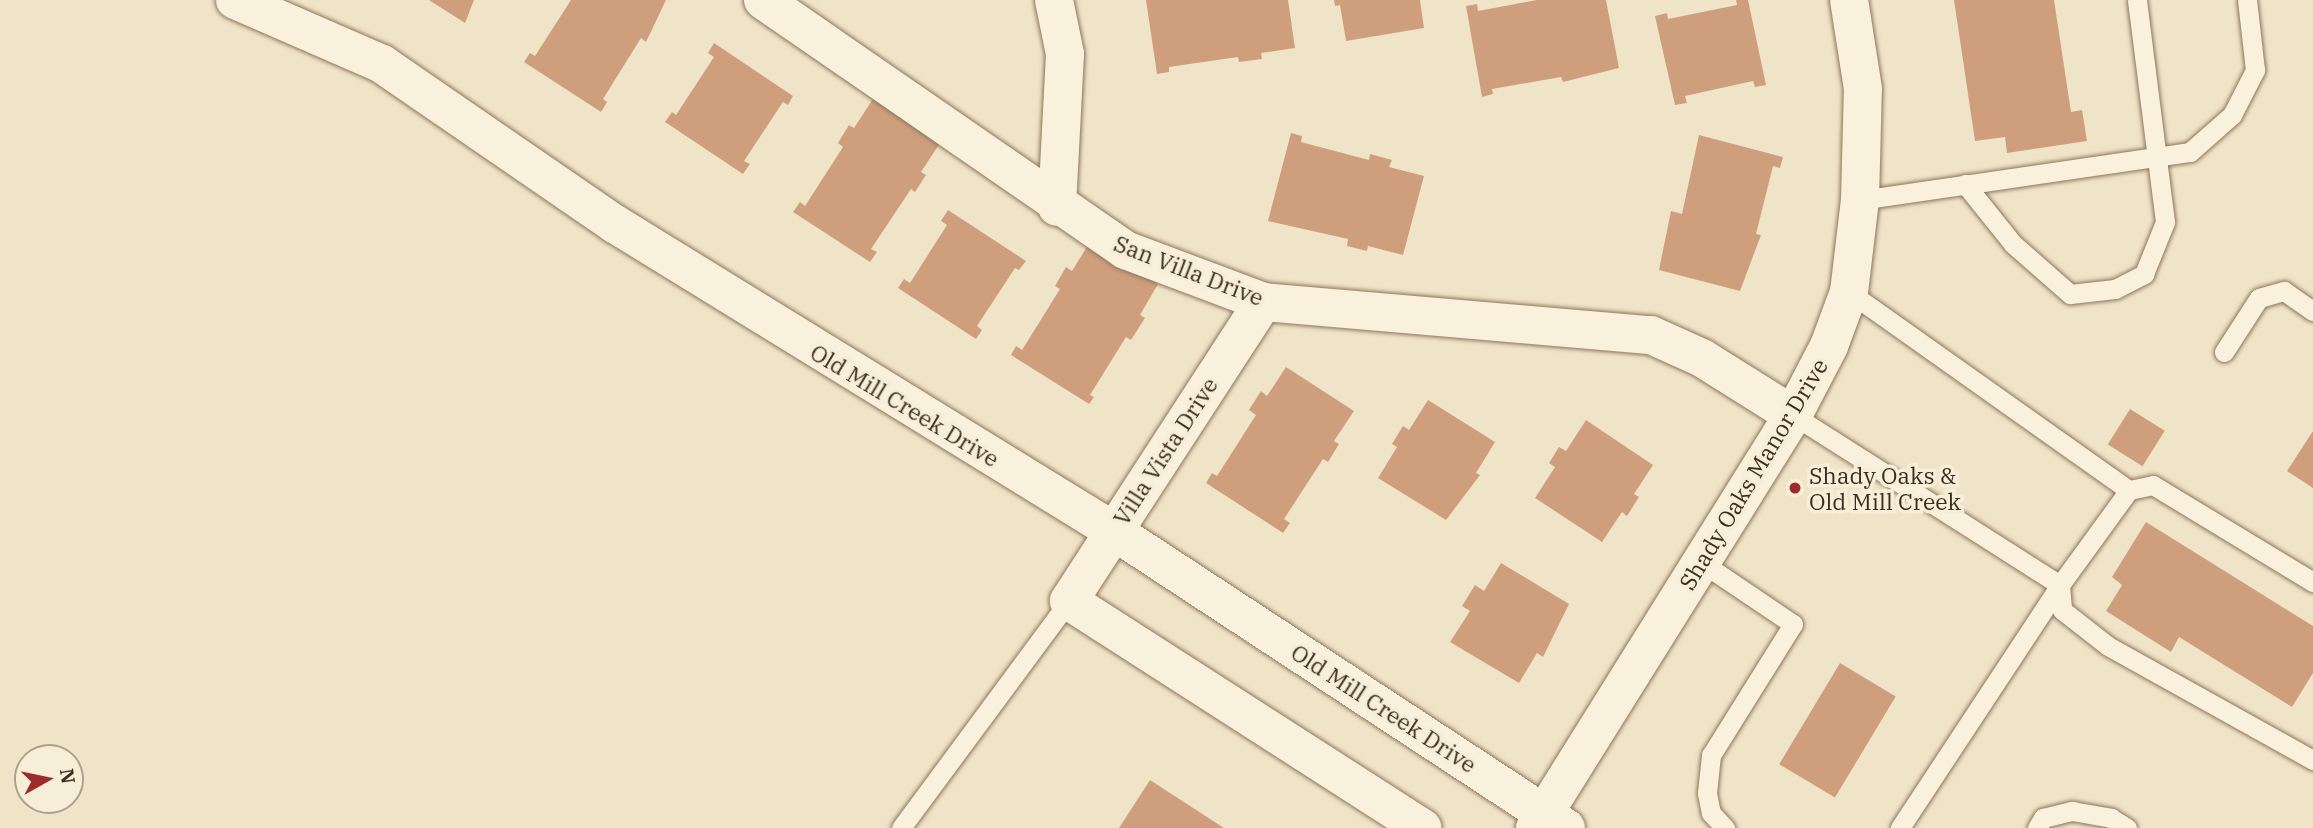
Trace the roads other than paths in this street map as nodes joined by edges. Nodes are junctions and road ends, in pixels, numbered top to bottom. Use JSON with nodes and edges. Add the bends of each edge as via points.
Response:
{"nodes":[{"id":1,"x":235,"y":0,"type":"edge"},
{"id":2,"x":763,"y":0,"type":"edge"},
{"id":3,"x":1054,"y":0,"type":"edge"},
{"id":4,"x":1849,"y":0,"type":"edge"},
{"id":5,"x":2137,"y":0,"type":"edge"},
{"id":6,"x":2247,"y":0,"type":"edge"},
{"id":7,"x":2158,"y":156,"type":"junction"},
{"id":8,"x":1965,"y":184,"type":"junction"},
{"id":9,"x":1860,"y":200,"type":"junction"},
{"id":10,"x":1057,"y":207,"type":"junction"},
{"id":11,"x":1849,"y":292,"type":"junction"},
{"id":12,"x":1263,"y":302,"type":"junction"},
{"id":13,"x":2313,"y":311,"type":"edge"},
{"id":14,"x":2224,"y":352,"type":"dead end"},
{"id":15,"x":1793,"y":415,"type":"junction"},
{"id":16,"x":2129,"y":490,"type":"junction"},
{"id":17,"x":1112,"y":530,"type":"junction"},
{"id":18,"x":1701,"y":562,"type":"junction"},
{"id":19,"x":2313,"y":582,"type":"edge"},
{"id":20,"x":2060,"y":586,"type":"junction"},
{"id":21,"x":1069,"y":601,"type":"junction"},
{"id":22,"x":2313,"y":760,"type":"edge"},
{"id":23,"x":1548,"y":823,"type":"edge"},
{"id":24,"x":901,"y":828,"type":"edge"},
{"id":25,"x":1422,"y":828,"type":"edge"},
{"id":26,"x":1725,"y":828,"type":"edge"},
{"id":27,"x":1900,"y":828,"type":"edge"},
{"id":28,"x":2037,"y":828,"type":"edge"},
{"id":29,"x":2127,"y":828,"type":"edge"}],
"edges":[{"from":1,"to":17,"type":"street","name":"Old Mill Creek Drive","via":[[382,64],[627,231]]},
{"from":2,"to":10,"type":"street","name":"San Villa Drive"},
{"from":3,"to":10,"type":"street","via":[[1065,54]]},
{"from":4,"to":9,"type":"street","name":"Shady Oaks Manor Drive","via":[[1863,89]]},
{"from":5,"to":7,"type":"lane"},
{"from":6,"to":7,"type":"lane","via":[[2255,70],[2232,115],[2190,152]]},
{"from":7,"to":8,"type":"lane"},
{"from":7,"to":8,"type":"lane","via":[[2165,222],[2144,274],[2115,289],[2070,294],[2013,244]]},
{"from":8,"to":9,"type":"lane"},
{"from":9,"to":11,"type":"street","name":"Shady Oaks Manor Drive"},
{"from":10,"to":12,"type":"street","name":"San Villa Drive","via":[[1125,250]]},
{"from":11,"to":15,"type":"street","name":"Shady Oaks Manor Drive","via":[[1829,346]]},
{"from":11,"to":16,"type":"lane"},
{"from":12,"to":15,"type":"street","name":"San Villa Drive","via":[[1651,335],[1702,358]]},
{"from":12,"to":17,"type":"street","name":"Villa Vista Drive"},
{"from":13,"to":14,"type":"lane","via":[[2284,292],[2259,298]]},
{"from":15,"to":18,"type":"street","name":"Shady Oaks Manor Drive"},
{"from":15,"to":20,"type":"lane"},
{"from":16,"to":19,"type":"lane","via":[[2153,485]]},
{"from":16,"to":20,"type":"lane"},
{"from":17,"to":21,"type":"street","name":"Villa Vista Drive"},
{"from":17,"to":23,"type":"street","name":"Old Mill Creek Drive"},
{"from":18,"to":23,"type":"street","name":"Shady Oaks Manor Drive"},
{"from":18,"to":26,"type":"lane","via":[[1793,624],[1711,755],[1707,793],[1711,813]]},
{"from":20,"to":22,"type":"lane","via":[[2062,610],[2108,646]]},
{"from":20,"to":27,"type":"lane"},
{"from":21,"to":24,"type":"lane"},
{"from":21,"to":25,"type":"street"},
{"from":28,"to":29,"type":"lane","via":[[2043,818],[2072,811],[2112,818]]}]}
